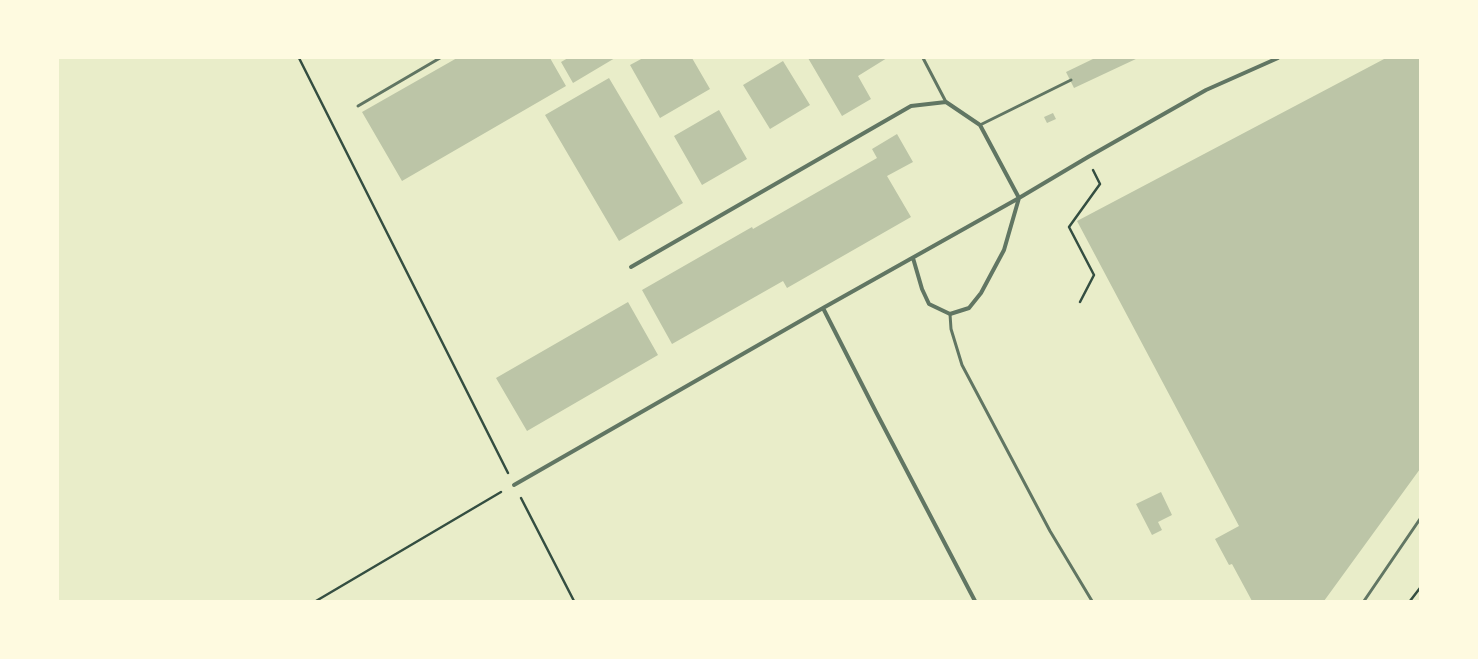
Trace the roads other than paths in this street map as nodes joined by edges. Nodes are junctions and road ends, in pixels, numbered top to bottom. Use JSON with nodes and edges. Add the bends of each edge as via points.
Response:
{"nodes":[{"id":1,"x":440,"y":58,"type":"edge"},
{"id":2,"x":923,"y":58,"type":"edge"},
{"id":3,"x":1278,"y":58,"type":"edge"},
{"id":4,"x":1070,"y":80,"type":"dead end"},
{"id":5,"x":946,"y":102,"type":"junction"},
{"id":6,"x":358,"y":106,"type":"dead end"},
{"id":7,"x":980,"y":125,"type":"junction"},
{"id":8,"x":1019,"y":198,"type":"junction"},
{"id":9,"x":913,"y":258,"type":"junction"},
{"id":10,"x":631,"y":267,"type":"dead end"},
{"id":11,"x":823,"y":308,"type":"junction"},
{"id":12,"x":950,"y":314,"type":"junction"},
{"id":13,"x":514,"y":485,"type":"road end"},
{"id":14,"x":1420,"y":519,"type":"edge"},
{"id":15,"x":975,"y":601,"type":"edge"},
{"id":16,"x":1092,"y":601,"type":"edge"},
{"id":17,"x":1364,"y":601,"type":"edge"}],
"edges":[{"from":1,"to":6,"type":"lane"},
{"from":2,"to":5,"type":"lane"},
{"from":3,"to":8,"type":"street","via":[[1206,90]]},
{"from":4,"to":7,"type":"lane"},
{"from":5,"to":7,"type":"street"},
{"from":5,"to":10,"type":"street","via":[[911,106]]},
{"from":7,"to":8,"type":"street"},
{"from":8,"to":9,"type":"street"},
{"from":8,"to":12,"type":"street","via":[[1004,250],[981,293],[969,308]]},
{"from":9,"to":11,"type":"street"},
{"from":9,"to":12,"type":"street","via":[[929,304]]},
{"from":11,"to":13,"type":"street"},
{"from":11,"to":15,"type":"street"},
{"from":12,"to":16,"type":"lane","via":[[951,329],[962,365],[1050,531]]},
{"from":14,"to":17,"type":"lane"}]}
